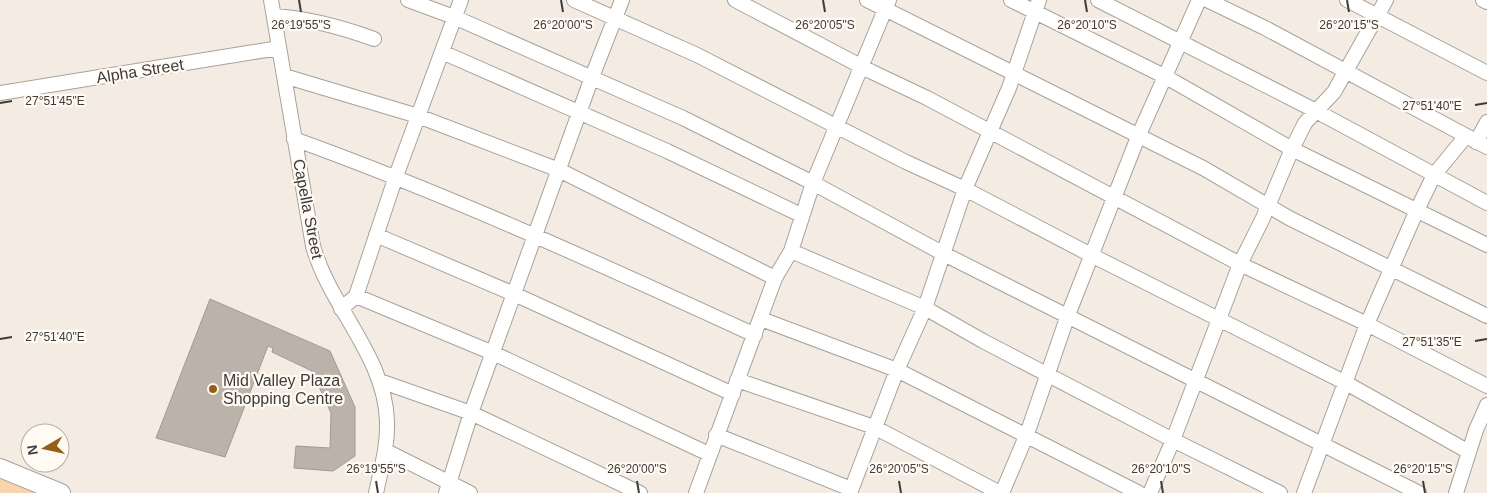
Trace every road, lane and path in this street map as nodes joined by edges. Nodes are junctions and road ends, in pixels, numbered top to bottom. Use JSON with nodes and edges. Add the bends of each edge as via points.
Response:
{"nodes":[{"id":1,"x":271,"y":0,"type":"edge"},
{"id":2,"x":408,"y":0,"type":"edge"},
{"id":3,"x":461,"y":0,"type":"edge"},
{"id":4,"x":574,"y":0,"type":"edge"},
{"id":5,"x":622,"y":0,"type":"edge"},
{"id":6,"x":735,"y":0,"type":"edge"},
{"id":7,"x":867,"y":0,"type":"edge"},
{"id":8,"x":1011,"y":0,"type":"edge"},
{"id":9,"x":1098,"y":0,"type":"edge"},
{"id":10,"x":1199,"y":0,"type":"edge"},
{"id":11,"x":1207,"y":0,"type":"edge"},
{"id":12,"x":1347,"y":0,"type":"edge"},
{"id":13,"x":1386,"y":0,"type":"edge"},
{"id":14,"x":1482,"y":0,"type":"edge"},
{"id":15,"x":1487,"y":2,"type":"edge"},
{"id":16,"x":887,"y":5,"type":"edge"},
{"id":17,"x":1037,"y":6,"type":"edge"},
{"id":18,"x":274,"y":16,"type":"junction"},
{"id":19,"x":1378,"y":16,"type":"junction"},
{"id":20,"x":454,"y":17,"type":"junction"},
{"id":21,"x":615,"y":17,"type":"junction"},
{"id":22,"x":374,"y":39,"type":"dead end"},
{"id":23,"x":1181,"y":40,"type":"junction"},
{"id":24,"x":280,"y":48,"type":"junction"},
{"id":25,"x":442,"y":52,"type":"junction"},
{"id":26,"x":862,"y":67,"type":"junction"},
{"id":27,"x":1346,"y":71,"type":"junction"},
{"id":28,"x":1014,"y":72,"type":"junction"},
{"id":29,"x":1487,"y":74,"type":"edge"},
{"id":30,"x":284,"y":76,"type":"junction"},
{"id":31,"x":592,"y":77,"type":"junction"},
{"id":32,"x":1166,"y":77,"type":"junction"},
{"id":33,"x":0,"y":92,"type":"edge"},
{"id":34,"x":1316,"y":111,"type":"junction"},
{"id":35,"x":579,"y":112,"type":"junction"},
{"id":36,"x":418,"y":116,"type":"junction"},
{"id":37,"x":1487,"y":122,"type":"edge"},
{"id":38,"x":838,"y":127,"type":"junction"},
{"id":39,"x":989,"y":131,"type":"junction"},
{"id":40,"x":1138,"y":137,"type":"junction"},
{"id":41,"x":294,"y":139,"type":"junction"},
{"id":42,"x":1476,"y":142,"type":"edge"},
{"id":43,"x":1292,"y":149,"type":"junction"},
{"id":44,"x":559,"y":170,"type":"junction"},
{"id":45,"x":1434,"y":175,"type":"junction"},
{"id":46,"x":396,"y":176,"type":"junction"},
{"id":47,"x":813,"y":183,"type":"junction"},
{"id":48,"x":965,"y":189,"type":"junction"},
{"id":49,"x":1114,"y":198,"type":"junction"},
{"id":50,"x":1487,"y":203,"type":"edge"},
{"id":51,"x":1268,"y":204,"type":"junction"},
{"id":52,"x":1417,"y":210,"type":"junction"},
{"id":53,"x":801,"y":215,"type":"junction"},
{"id":54,"x":535,"y":234,"type":"junction"},
{"id":55,"x":376,"y":235,"type":"junction"},
{"id":56,"x":1487,"y":245,"type":"edge"},
{"id":57,"x":791,"y":251,"type":"junction"},
{"id":58,"x":944,"y":254,"type":"junction"},
{"id":59,"x":1092,"y":256,"type":"junction"},
{"id":60,"x":1240,"y":264,"type":"junction"},
{"id":61,"x":1392,"y":269,"type":"junction"},
{"id":62,"x":775,"y":278,"type":"junction"},
{"id":63,"x":514,"y":294,"type":"junction"},
{"id":64,"x":356,"y":296,"type":"junction"},
{"id":65,"x":925,"y":308,"type":"junction"},
{"id":66,"x":341,"y":309,"type":"junction"},
{"id":67,"x":1068,"y":315,"type":"junction"},
{"id":68,"x":1487,"y":316,"type":"edge"},
{"id":69,"x":761,"y":319,"type":"junction"},
{"id":70,"x":1218,"y":320,"type":"junction"},
{"id":71,"x":1367,"y":324,"type":"junction"},
{"id":72,"x":755,"y":335,"type":"junction"},
{"id":73,"x":493,"y":353,"type":"junction"},
{"id":74,"x":897,"y":370,"type":"junction"},
{"id":75,"x":1048,"y":375,"type":"junction"},
{"id":76,"x":737,"y":380,"type":"junction"},
{"id":77,"x":380,"y":381,"type":"junction"},
{"id":78,"x":1195,"y":381,"type":"junction"},
{"id":79,"x":1346,"y":383,"type":"junction"},
{"id":80,"x":1487,"y":386,"type":"edge"},
{"id":81,"x":733,"y":394,"type":"junction"},
{"id":82,"x":1487,"y":404,"type":"edge"},
{"id":83,"x":471,"y":414,"type":"junction"},
{"id":84,"x":874,"y":427,"type":"junction"},
{"id":85,"x":1027,"y":434,"type":"junction"},
{"id":86,"x":716,"y":435,"type":"junction"},
{"id":87,"x":1173,"y":440,"type":"junction"},
{"id":88,"x":1323,"y":446,"type":"junction"},
{"id":89,"x":386,"y":451,"type":"junction"},
{"id":90,"x":1469,"y":452,"type":"junction"},
{"id":91,"x":709,"y":454,"type":"junction"},
{"id":92,"x":0,"y":468,"type":"edge"},
{"id":93,"x":448,"y":488,"type":"edge"},
{"id":94,"x":850,"y":491,"type":"edge"},
{"id":95,"x":61,"y":493,"type":"edge"},
{"id":96,"x":376,"y":493,"type":"edge"},
{"id":97,"x":470,"y":493,"type":"edge"},
{"id":98,"x":640,"y":493,"type":"edge"},
{"id":99,"x":696,"y":493,"type":"edge"},
{"id":100,"x":1001,"y":493,"type":"edge"},
{"id":101,"x":1139,"y":493,"type":"edge"},
{"id":102,"x":1150,"y":493,"type":"edge"},
{"id":103,"x":1280,"y":493,"type":"edge"},
{"id":104,"x":1304,"y":493,"type":"edge"},
{"id":105,"x":1419,"y":493,"type":"edge"},
{"id":106,"x":1456,"y":493,"type":"edge"}],
"edges":[{"from":1,"to":18,"type":"street","name":"Capella Street"},
{"from":2,"to":20,"type":"street"},
{"from":3,"to":20,"type":"street"},
{"from":4,"to":21,"type":"street"},
{"from":5,"to":21,"type":"street"},
{"from":6,"to":26,"type":"street"},
{"from":7,"to":16,"type":"street"},
{"from":8,"to":17,"type":"street"},
{"from":9,"to":23,"type":"street"},
{"from":10,"to":23,"type":"street"},
{"from":11,"to":27,"type":"street"},
{"from":12,"to":19,"type":"street"},
{"from":13,"to":19,"type":"street"},
{"from":14,"to":15,"type":"street"},
{"from":16,"to":26,"type":"street"},
{"from":16,"to":28,"type":"street"},
{"from":17,"to":28,"type":"street"},
{"from":17,"to":32,"type":"street"},
{"from":18,"to":22,"type":"street","via":[[297,17]]},
{"from":18,"to":24,"type":"street","name":"Capella Street"},
{"from":19,"to":27,"type":"street"},
{"from":19,"to":29,"type":"street"},
{"from":20,"to":25,"type":"street"},
{"from":20,"to":31,"type":"street"},
{"from":21,"to":31,"type":"street"},
{"from":21,"to":38,"type":"street"},
{"from":23,"to":32,"type":"street"},
{"from":23,"to":34,"type":"street"},
{"from":24,"to":30,"type":"street","name":"Capella Street"},
{"from":24,"to":33,"type":"street","name":"Alpha Street"},
{"from":25,"to":35,"type":"street"},
{"from":25,"to":36,"type":"street"},
{"from":26,"to":38,"type":"street"},
{"from":26,"to":39,"type":"street"},
{"from":27,"to":34,"type":"street","via":[[1329,100]]},
{"from":27,"to":42,"type":"street"},
{"from":28,"to":39,"type":"street"},
{"from":28,"to":40,"type":"street"},
{"from":30,"to":36,"type":"street"},
{"from":30,"to":41,"type":"street","name":"Capella Street"},
{"from":31,"to":35,"type":"street"},
{"from":31,"to":47,"type":"street"},
{"from":32,"to":40,"type":"street"},
{"from":32,"to":43,"type":"street"},
{"from":34,"to":43,"type":"street","via":[[1305,123]]},
{"from":34,"to":45,"type":"street"},
{"from":35,"to":44,"type":"street"},
{"from":35,"to":53,"type":"street"},
{"from":36,"to":44,"type":"street"},
{"from":36,"to":46,"type":"street"},
{"from":37,"to":42,"type":"street"},
{"from":38,"to":47,"type":"street"},
{"from":38,"to":48,"type":"street"},
{"from":39,"to":48,"type":"street"},
{"from":39,"to":49,"type":"street"},
{"from":40,"to":49,"type":"street"},
{"from":40,"to":51,"type":"street"},
{"from":41,"to":46,"type":"street"},
{"from":41,"to":66,"type":"street","name":"Capella Street","via":[[313,246],[321,271]]},
{"from":42,"to":45,"type":"street"},
{"from":43,"to":51,"type":"street"},
{"from":43,"to":52,"type":"street"},
{"from":44,"to":54,"type":"street"},
{"from":44,"to":62,"type":"street"},
{"from":45,"to":50,"type":"street"},
{"from":45,"to":52,"type":"street"},
{"from":46,"to":54,"type":"street"},
{"from":46,"to":55,"type":"street"},
{"from":47,"to":53,"type":"street"},
{"from":47,"to":58,"type":"street"},
{"from":48,"to":58,"type":"street"},
{"from":48,"to":59,"type":"street"},
{"from":49,"to":59,"type":"street"},
{"from":49,"to":60,"type":"street"},
{"from":51,"to":60,"type":"street"},
{"from":51,"to":61,"type":"street","via":[[1289,218]]},
{"from":52,"to":56,"type":"street"},
{"from":52,"to":61,"type":"street"},
{"from":53,"to":57,"type":"street"},
{"from":54,"to":63,"type":"street"},
{"from":54,"to":72,"type":"street"},
{"from":55,"to":63,"type":"street"},
{"from":55,"to":64,"type":"street"},
{"from":57,"to":62,"type":"street"},
{"from":57,"to":65,"type":"street"},
{"from":58,"to":65,"type":"street"},
{"from":58,"to":67,"type":"street"},
{"from":59,"to":67,"type":"street"},
{"from":59,"to":70,"type":"street"},
{"from":60,"to":70,"type":"street"},
{"from":60,"to":71,"type":"street"},
{"from":61,"to":68,"type":"street"},
{"from":61,"to":71,"type":"street"},
{"from":62,"to":69,"type":"street"},
{"from":63,"to":73,"type":"street"},
{"from":63,"to":81,"type":"street"},
{"from":64,"to":66,"type":"street"},
{"from":64,"to":73,"type":"street"},
{"from":65,"to":74,"type":"street"},
{"from":65,"to":75,"type":"street"},
{"from":66,"to":77,"type":"street","name":"Capella Street"},
{"from":67,"to":75,"type":"street"},
{"from":67,"to":78,"type":"street"},
{"from":69,"to":72,"type":"street"},
{"from":69,"to":74,"type":"street"},
{"from":70,"to":78,"type":"street"},
{"from":70,"to":79,"type":"street"},
{"from":71,"to":79,"type":"street"},
{"from":71,"to":80,"type":"street"},
{"from":72,"to":76,"type":"street"},
{"from":73,"to":83,"type":"street"},
{"from":73,"to":91,"type":"street"},
{"from":74,"to":84,"type":"street"},
{"from":74,"to":85,"type":"street"},
{"from":75,"to":85,"type":"street"},
{"from":75,"to":87,"type":"street"},
{"from":76,"to":81,"type":"street"},
{"from":76,"to":84,"type":"street"},
{"from":77,"to":83,"type":"street"},
{"from":77,"to":89,"type":"street","name":"Capella Street","via":[[387,415]]},
{"from":78,"to":87,"type":"street"},
{"from":78,"to":88,"type":"street"},
{"from":79,"to":88,"type":"street"},
{"from":79,"to":90,"type":"street"},
{"from":81,"to":86,"type":"street"},
{"from":82,"to":90,"type":"street"},
{"from":83,"to":93,"type":"street"},
{"from":83,"to":98,"type":"street"},
{"from":84,"to":94,"type":"street"},
{"from":84,"to":100,"type":"street"},
{"from":85,"to":100,"type":"street"},
{"from":85,"to":101,"type":"street"},
{"from":86,"to":91,"type":"street"},
{"from":86,"to":94,"type":"street"},
{"from":87,"to":102,"type":"street"},
{"from":87,"to":103,"type":"street"},
{"from":88,"to":104,"type":"street"},
{"from":88,"to":105,"type":"street"},
{"from":89,"to":93,"type":"street"},
{"from":89,"to":96,"type":"street","name":"Capella Street"},
{"from":90,"to":106,"type":"street"},
{"from":91,"to":99,"type":"street"},
{"from":92,"to":95,"type":"main road"},
{"from":93,"to":97,"type":"street"}]}
